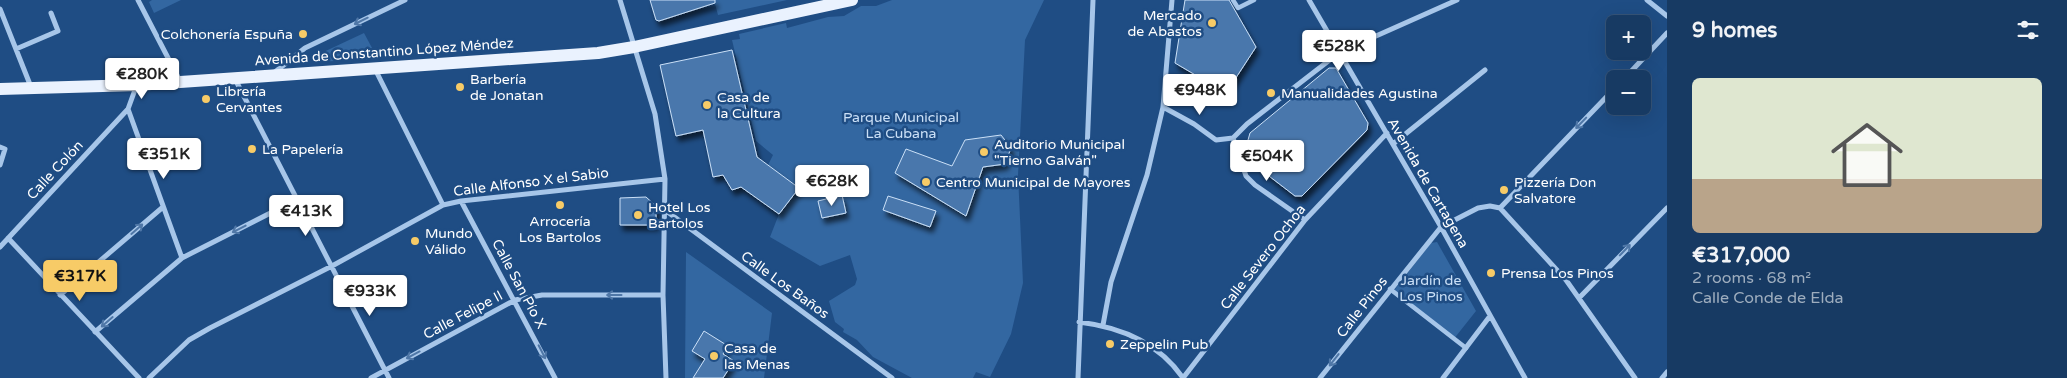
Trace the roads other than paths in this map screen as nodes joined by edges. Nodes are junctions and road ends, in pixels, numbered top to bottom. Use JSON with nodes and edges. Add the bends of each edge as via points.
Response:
{"nodes":[{"id":1,"x":138,"y":0,"type":"edge"},
{"id":2,"x":405,"y":0,"type":"edge"},
{"id":3,"x":620,"y":0,"type":"edge"},
{"id":4,"x":852,"y":0,"type":"edge"},
{"id":5,"x":1093,"y":0,"type":"edge"},
{"id":6,"x":1172,"y":0,"type":"edge"},
{"id":7,"x":1233,"y":0,"type":"edge"},
{"id":8,"x":1254,"y":0,"type":"edge"},
{"id":9,"x":1309,"y":0,"type":"edge"},
{"id":10,"x":1457,"y":0,"type":"edge"},
{"id":11,"x":1646,"y":0,"type":"edge"},
{"id":12,"x":0,"y":9,"type":"edge"},
{"id":13,"x":51,"y":12,"type":"dead end"},
{"id":14,"x":1667,"y":16,"type":"edge"},
{"id":15,"x":1667,"y":34,"type":"edge"},
{"id":16,"x":634,"y":47,"type":"junction"},
{"id":17,"x":16,"y":49,"type":"junction"},
{"id":18,"x":1340,"y":52,"type":"junction"},
{"id":19,"x":374,"y":68,"type":"junction"},
{"id":20,"x":1485,"y":70,"type":"dead end"},
{"id":21,"x":1633,"y":70,"type":"edge"},
{"id":22,"x":272,"y":74,"type":"junction"},
{"id":23,"x":234,"y":77,"type":"junction"},
{"id":24,"x":180,"y":82,"type":"junction"},
{"id":25,"x":137,"y":85,"type":"junction"},
{"id":26,"x":31,"y":87,"type":"junction"},
{"id":27,"x":0,"y":89,"type":"edge"},
{"id":28,"x":1606,"y":97,"type":"edge"},
{"id":29,"x":1162,"y":107,"type":"junction"},
{"id":30,"x":128,"y":109,"type":"junction"},
{"id":31,"x":1387,"y":134,"type":"junction"},
{"id":32,"x":1233,"y":138,"type":"junction"},
{"id":33,"x":1393,"y":144,"type":"junction"},
{"id":34,"x":0,"y":147,"type":"edge"},
{"id":35,"x":0,"y":165,"type":"edge"},
{"id":36,"x":665,"y":179,"type":"junction"},
{"id":37,"x":298,"y":199,"type":"junction"},
{"id":38,"x":461,"y":201,"type":"junction"},
{"id":39,"x":443,"y":205,"type":"junction"},
{"id":40,"x":163,"y":207,"type":"junction"},
{"id":41,"x":1500,"y":208,"type":"junction"},
{"id":42,"x":1667,"y":208,"type":"edge"},
{"id":43,"x":665,"y":210,"type":"junction"},
{"id":44,"x":1306,"y":220,"type":"junction"},
{"id":45,"x":1441,"y":226,"type":"junction"},
{"id":46,"x":8,"y":238,"type":"junction"},
{"id":47,"x":0,"y":247,"type":"edge"},
{"id":48,"x":182,"y":258,"type":"junction"},
{"id":49,"x":332,"y":266,"type":"junction"},
{"id":50,"x":1390,"y":289,"type":"junction"},
{"id":51,"x":60,"y":295,"type":"junction"},
{"id":52,"x":663,"y":295,"type":"junction"},
{"id":53,"x":1579,"y":298,"type":"junction"},
{"id":54,"x":515,"y":300,"type":"junction"},
{"id":55,"x":1490,"y":316,"type":"junction"},
{"id":56,"x":1079,"y":322,"type":"junction"},
{"id":57,"x":1103,"y":325,"type":"junction"},
{"id":58,"x":95,"y":332,"type":"junction"},
{"id":59,"x":1466,"y":348,"type":"junction"},
{"id":60,"x":385,"y":370,"type":"junction"},
{"id":61,"x":1667,"y":372,"type":"edge"},
{"id":62,"x":139,"y":378,"type":"edge"},
{"id":63,"x":149,"y":378,"type":"edge"},
{"id":64,"x":371,"y":378,"type":"edge"},
{"id":65,"x":389,"y":378,"type":"edge"},
{"id":66,"x":555,"y":378,"type":"edge"},
{"id":67,"x":666,"y":378,"type":"edge"},
{"id":68,"x":892,"y":378,"type":"edge"},
{"id":69,"x":1078,"y":378,"type":"edge"},
{"id":70,"x":1183,"y":378,"type":"edge"},
{"id":71,"x":1320,"y":378,"type":"edge"},
{"id":72,"x":1443,"y":378,"type":"edge"},
{"id":73,"x":1525,"y":378,"type":"edge"},
{"id":74,"x":1635,"y":378,"type":"edge"},
{"id":75,"x":1662,"y":378,"type":"edge"}],
"edges":[{"from":1,"to":24,"type":"street"},
{"from":2,"to":22,"type":"street","one_way":true,"via":[[305,48]]},
{"from":3,"to":16,"type":"street"},
{"from":4,"to":16,"type":"main road","name":"Avenida de Constantino López Méndez"},
{"from":5,"to":56,"type":"street"},
{"from":6,"to":29,"type":"street"},
{"from":7,"to":8,"type":"street","via":[[1238,8]]},
{"from":9,"to":18,"type":"street","name":"Avenida de Cartagena"},
{"from":10,"to":18,"type":"street"},
{"from":11,"to":14,"type":"street"},
{"from":12,"to":17,"type":"street"},
{"from":13,"to":17,"type":"street","via":[[58,31]]},
{"from":15,"to":21,"type":"street"},
{"from":16,"to":19,"type":"main road","name":"Avenida de Constantino López Méndez","via":[[598,53]]},
{"from":16,"to":36,"type":"street","via":[[655,114]]},
{"from":17,"to":26,"type":"street"},
{"from":18,"to":31,"type":"street","name":"Avenida de Cartagena"},
{"from":18,"to":32,"type":"street"},
{"from":19,"to":22,"type":"main road","name":"Avenida de Constantino López Méndez"},
{"from":19,"to":39,"type":"street"},
{"from":20,"to":33,"type":"street"},
{"from":22,"to":23,"type":"main road","name":"Avenida de Constantino López Méndez"},
{"from":23,"to":24,"type":"main road","name":"Avenida de Constantino López Méndez"},
{"from":23,"to":37,"type":"street"},
{"from":24,"to":25,"type":"main road","name":"Avenida de Constantino López Méndez"},
{"from":25,"to":26,"type":"main road","name":"Avenida de Constantino López Méndez"},
{"from":25,"to":30,"type":"street"},
{"from":26,"to":27,"type":"main road","name":"Avenida de Constantino López Méndez"},
{"from":28,"to":41,"type":"street","one_way":true},
{"from":29,"to":32,"type":"street","via":[[1216,140]]},
{"from":29,"to":57,"type":"street","via":[[1147,175],[1111,282]]},
{"from":30,"to":40,"type":"street"},
{"from":30,"to":46,"type":"street","name":"Calle Colón"},
{"from":31,"to":33,"type":"street","name":"Avenida de Cartagena"},
{"from":31,"to":44,"type":"street","name":"Calle Severo Ochoa"},
{"from":32,"to":44,"type":"street","via":[[1246,176]]},
{"from":33,"to":45,"type":"street","name":"Avenida de Cartagena"},
{"from":34,"to":35,"type":"street","via":[[5,149]]},
{"from":36,"to":38,"type":"street","name":"Calle Alfonso X el Sabio"},
{"from":36,"to":43,"type":"street"},
{"from":37,"to":48,"type":"street","one_way":true},
{"from":37,"to":49,"type":"street"},
{"from":38,"to":39,"type":"street","name":"Calle Alfonso X el Sabio"},
{"from":38,"to":54,"type":"street","name":"Calle San Pío X"},
{"from":39,"to":49,"type":"street","name":"Calle Alfonso X el Sabio"},
{"from":40,"to":48,"type":"street"},
{"from":51,"to":40,"type":"street","one_way":true},
{"from":41,"to":45,"type":"street","via":[[1478,208]]},
{"from":41,"to":53,"type":"street"},
{"from":53,"to":42,"type":"street","one_way":true},
{"from":43,"to":52,"type":"street"},
{"from":43,"to":68,"type":"street","name":"Calle Los Baños"},
{"from":44,"to":70,"type":"street","name":"Calle Severo Ochoa"},
{"from":45,"to":50,"type":"street","name":"Calle Pinos"},
{"from":45,"to":55,"type":"street","name":"Avenida de Cartagena"},
{"from":46,"to":47,"type":"street","name":"Calle Colón"},
{"from":46,"to":51,"type":"street"},
{"from":48,"to":58,"type":"street","one_way":true},
{"from":49,"to":60,"type":"street"},
{"from":49,"to":63,"type":"street","name":"Calle Alfonso X el Sabio","via":[[196,336]]},
{"from":50,"to":59,"type":"street"},
{"from":50,"to":71,"type":"street","name":"Calle Pinos","one_way":true},
{"from":51,"to":58,"type":"street"},
{"from":52,"to":54,"type":"street","name":"Calle Felipe II","one_way":true,"via":[[542,295]]},
{"from":52,"to":67,"type":"street"},
{"from":53,"to":74,"type":"street"},
{"from":54,"to":60,"type":"street","name":"Calle Felipe II","one_way":true},
{"from":54,"to":66,"type":"street","name":"Calle San Pío X","one_way":true},
{"from":55,"to":59,"type":"street"},
{"from":55,"to":73,"type":"street","name":"Avenida de Cartagena"},
{"from":56,"to":57,"type":"street"},
{"from":56,"to":69,"type":"street"},
{"from":57,"to":70,"type":"street","via":[[1153,347],[1171,361]]},
{"from":58,"to":62,"type":"street"},
{"from":59,"to":72,"type":"street"},
{"from":60,"to":64,"type":"street","name":"Calle Felipe II"},
{"from":60,"to":65,"type":"street"},
{"from":61,"to":75,"type":"street"}]}
